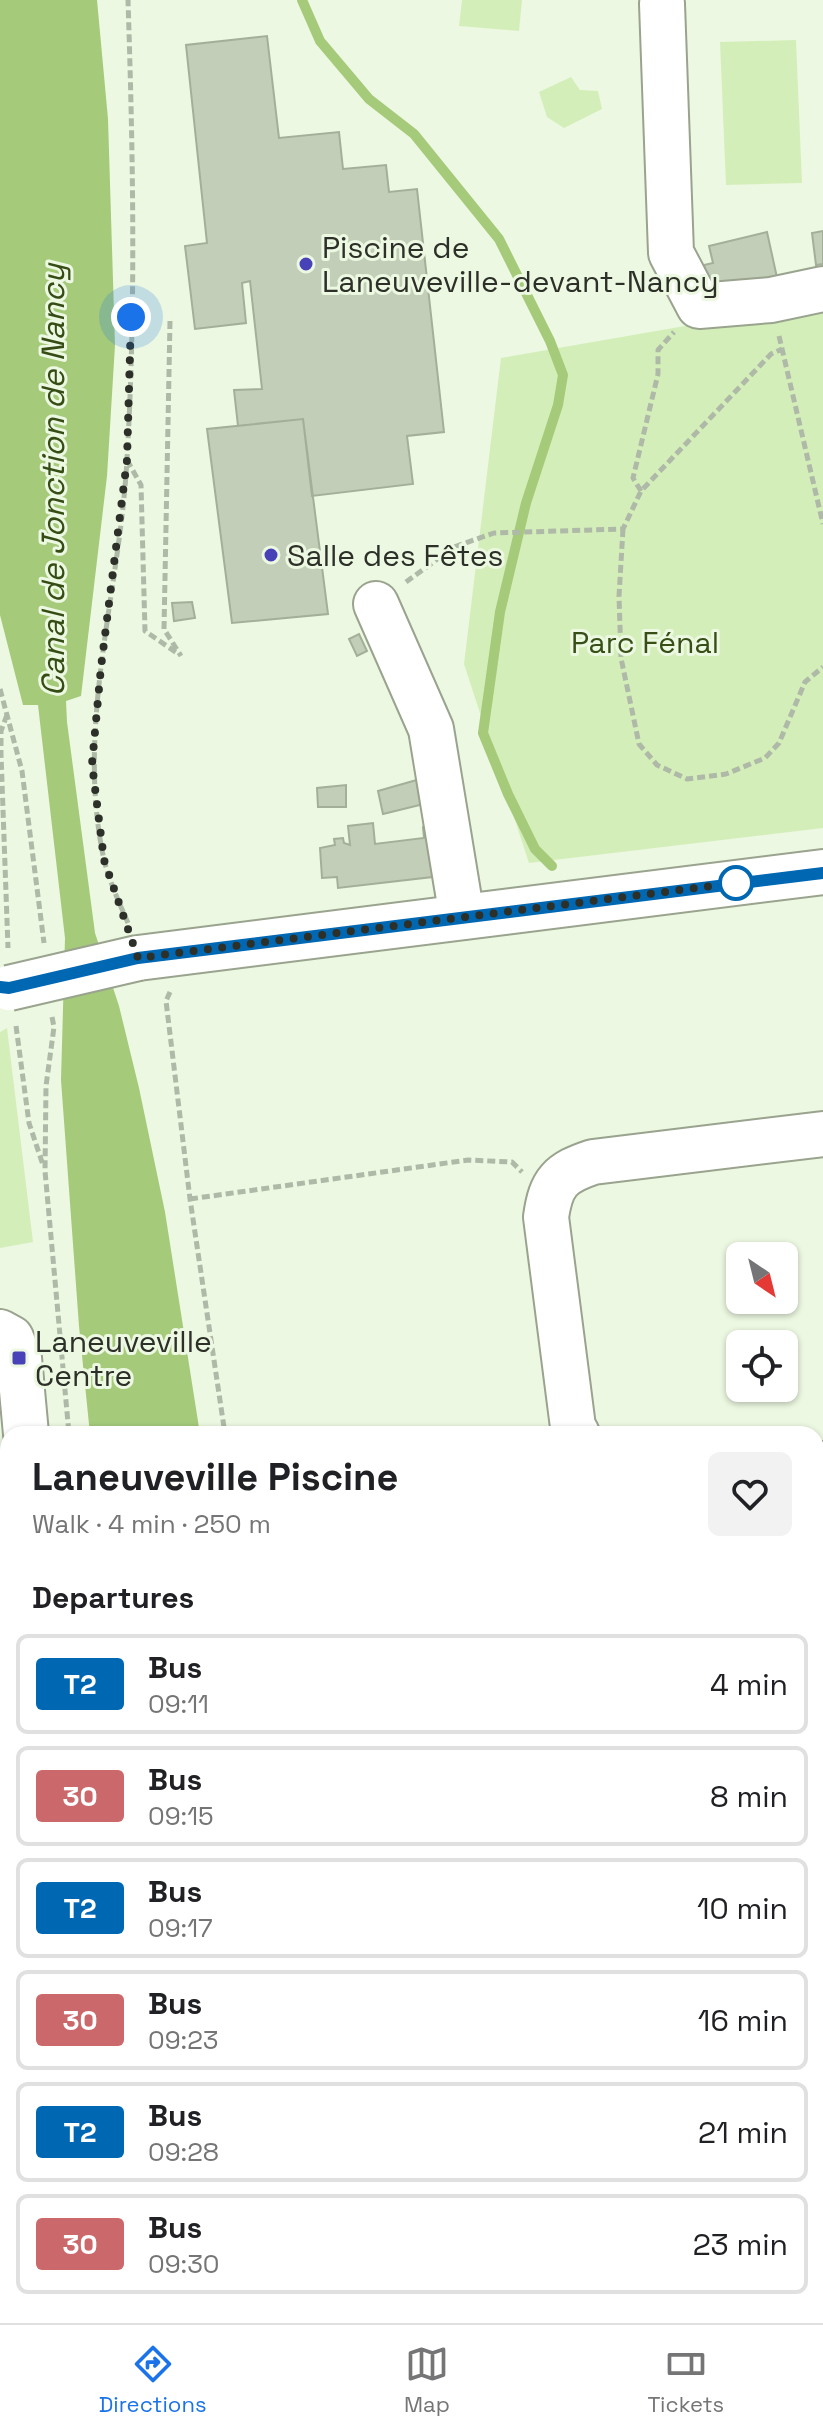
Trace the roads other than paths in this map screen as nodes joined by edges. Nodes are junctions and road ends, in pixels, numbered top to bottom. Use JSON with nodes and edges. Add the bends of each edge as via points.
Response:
{"nodes":[{"id":1,"x":662,"y":4,"type":"dead end"},
{"id":2,"x":823,"y":289,"type":"edge"},
{"id":3,"x":376,"y":604,"type":"road end"},
{"id":4,"x":823,"y":872,"type":"edge"},
{"id":5,"x":462,"y":917,"type":"junction"},
{"id":6,"x":3,"y":990,"type":"edge"},
{"id":7,"x":823,"y":1134,"type":"edge"},
{"id":8,"x":0,"y":1332,"type":"edge"},
{"id":9,"x":25,"y":1426,"type":"edge"},
{"id":10,"x":573,"y":1426,"type":"edge"}],
"edges":[{"from":1,"to":2,"type":"main road","via":[[671,253],[699,306]]},
{"from":3,"to":5,"type":"main road","via":[[431,729]]},
{"from":4,"to":5,"type":"main road"},
{"from":5,"to":6,"type":"main road","bridge":true,"via":[[138,958]]},
{"from":7,"to":10,"type":"main road","via":[[593,1162],[557,1181],[546,1217]]},
{"from":8,"to":9,"type":"main road","via":[[11,1338],[19,1358]]}]}
